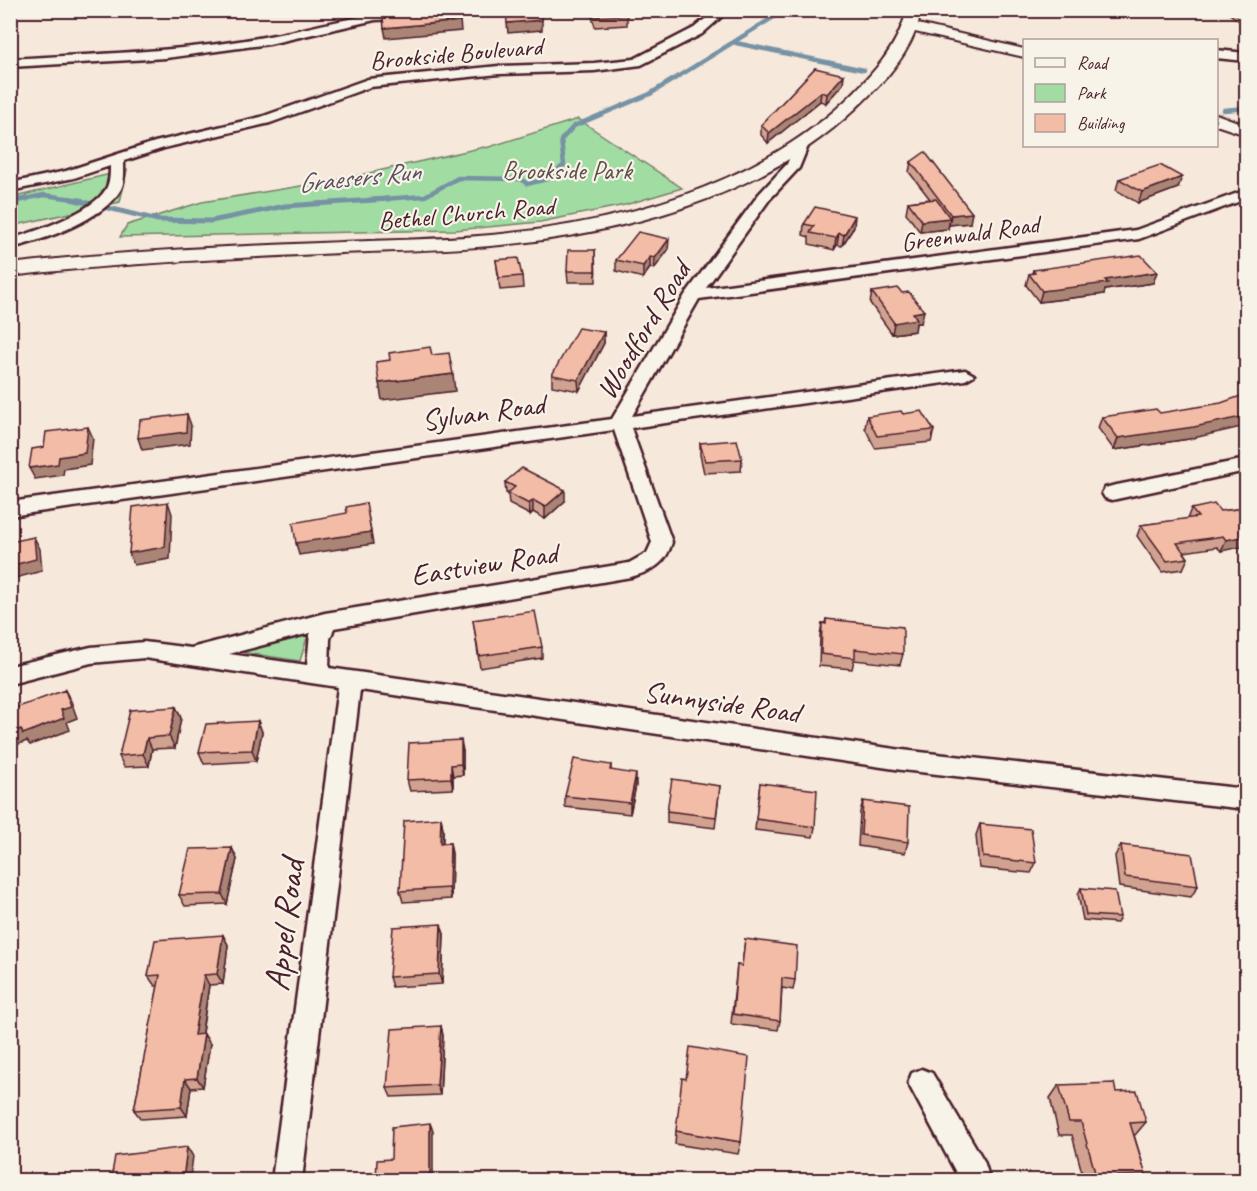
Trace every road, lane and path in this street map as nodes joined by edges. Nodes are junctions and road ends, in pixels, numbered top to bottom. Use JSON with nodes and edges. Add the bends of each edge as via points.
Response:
{"nodes":[{"id":1,"x":489,"y":10,"type":"edge"},
{"id":2,"x":724,"y":10,"type":"edge"},
{"id":3,"x":913,"y":19,"type":"edge"},
{"id":4,"x":1023,"y":53,"type":"edge"},
{"id":5,"x":1218,"y":54,"type":"edge"},
{"id":6,"x":1246,"y":57,"type":"edge"},
{"id":7,"x":10,"y":63,"type":"edge"},
{"id":8,"x":1218,"y":119,"type":"edge"},
{"id":9,"x":1246,"y":130,"type":"edge"},
{"id":10,"x":801,"y":146,"type":"junction"},
{"id":11,"x":117,"y":161,"type":"junction"},
{"id":12,"x":10,"y":187,"type":"edge"},
{"id":13,"x":1246,"y":194,"type":"edge"},
{"id":14,"x":10,"y":244,"type":"edge"},
{"id":15,"x":10,"y":270,"type":"edge"},
{"id":16,"x":693,"y":295,"type":"junction"},
{"id":17,"x":965,"y":375,"type":"dead end"},
{"id":18,"x":620,"y":421,"type":"junction"},
{"id":19,"x":1246,"y":465,"type":"edge"},
{"id":20,"x":1112,"y":493,"type":"dead end"},
{"id":21,"x":10,"y":509,"type":"edge"},
{"id":22,"x":652,"y":562,"type":"joint"},
{"id":23,"x":325,"y":621,"type":"junction"},
{"id":24,"x":191,"y":655,"type":"junction"},
{"id":25,"x":318,"y":674,"type":"junction"},
{"id":26,"x":10,"y":675,"type":"edge"},
{"id":27,"x":350,"y":679,"type":"junction"},
{"id":28,"x":1246,"y":799,"type":"edge"},
{"id":29,"x":922,"y":1083,"type":"dead end"},
{"id":30,"x":287,"y":1180,"type":"edge"},
{"id":31,"x":975,"y":1180,"type":"edge"}],
"edges":[{"from":1,"to":7,"type":"street","via":[[375,16],[269,40],[166,54]]},
{"from":2,"to":11,"type":"street","name":"Brookside Boulevard","via":[[698,31],[638,62],[368,83],[265,120],[160,145]]},
{"from":3,"to":4,"type":"street"},
{"from":3,"to":10,"type":"street","name":"Bethel Church Road","via":[[896,56],[869,87]]},
{"from":5,"to":6,"type":"street"},
{"from":8,"to":9,"type":"street"},
{"from":10,"to":15,"type":"street","name":"Bethel Church Road","via":[[744,176],[689,197],[554,233],[451,243],[160,256]]},
{"from":10,"to":16,"type":"street","name":"Woodford Road","via":[[794,165],[764,197]]},
{"from":11,"to":12,"type":"street","name":"Brookside Boulevard"},
{"from":11,"to":14,"type":"street","via":[[113,191],[98,203],[42,234]]},
{"from":13,"to":16,"type":"street","name":"Greenwald Road","via":[[1139,234]]},
{"from":16,"to":18,"type":"street","name":"Woodford Road"},
{"from":17,"to":18,"type":"street","name":"Sylvan Road"},
{"from":18,"to":21,"type":"street","name":"Sylvan Road"},
{"from":18,"to":22,"type":"street","name":"Woodford Road","via":[[662,543]]},
{"from":19,"to":20,"type":"street"},
{"from":22,"to":23,"type":"street","name":"Eastview Road","via":[[631,570]]},
{"from":23,"to":24,"type":"street","name":"Eastview Road"},
{"from":23,"to":25,"type":"street","via":[[319,639]]},
{"from":24,"to":25,"type":"street","name":"Sunnyside Road"},
{"from":24,"to":26,"type":"street","name":"Sunnyside Road","via":[[144,650],[91,655]]},
{"from":25,"to":27,"type":"street","name":"Sunnyside Road"},
{"from":27,"to":28,"type":"street","name":"Sunnyside Road","via":[[902,760]]},
{"from":27,"to":30,"type":"street","name":"Appel Road"},
{"from":29,"to":31,"type":"street"}]}
